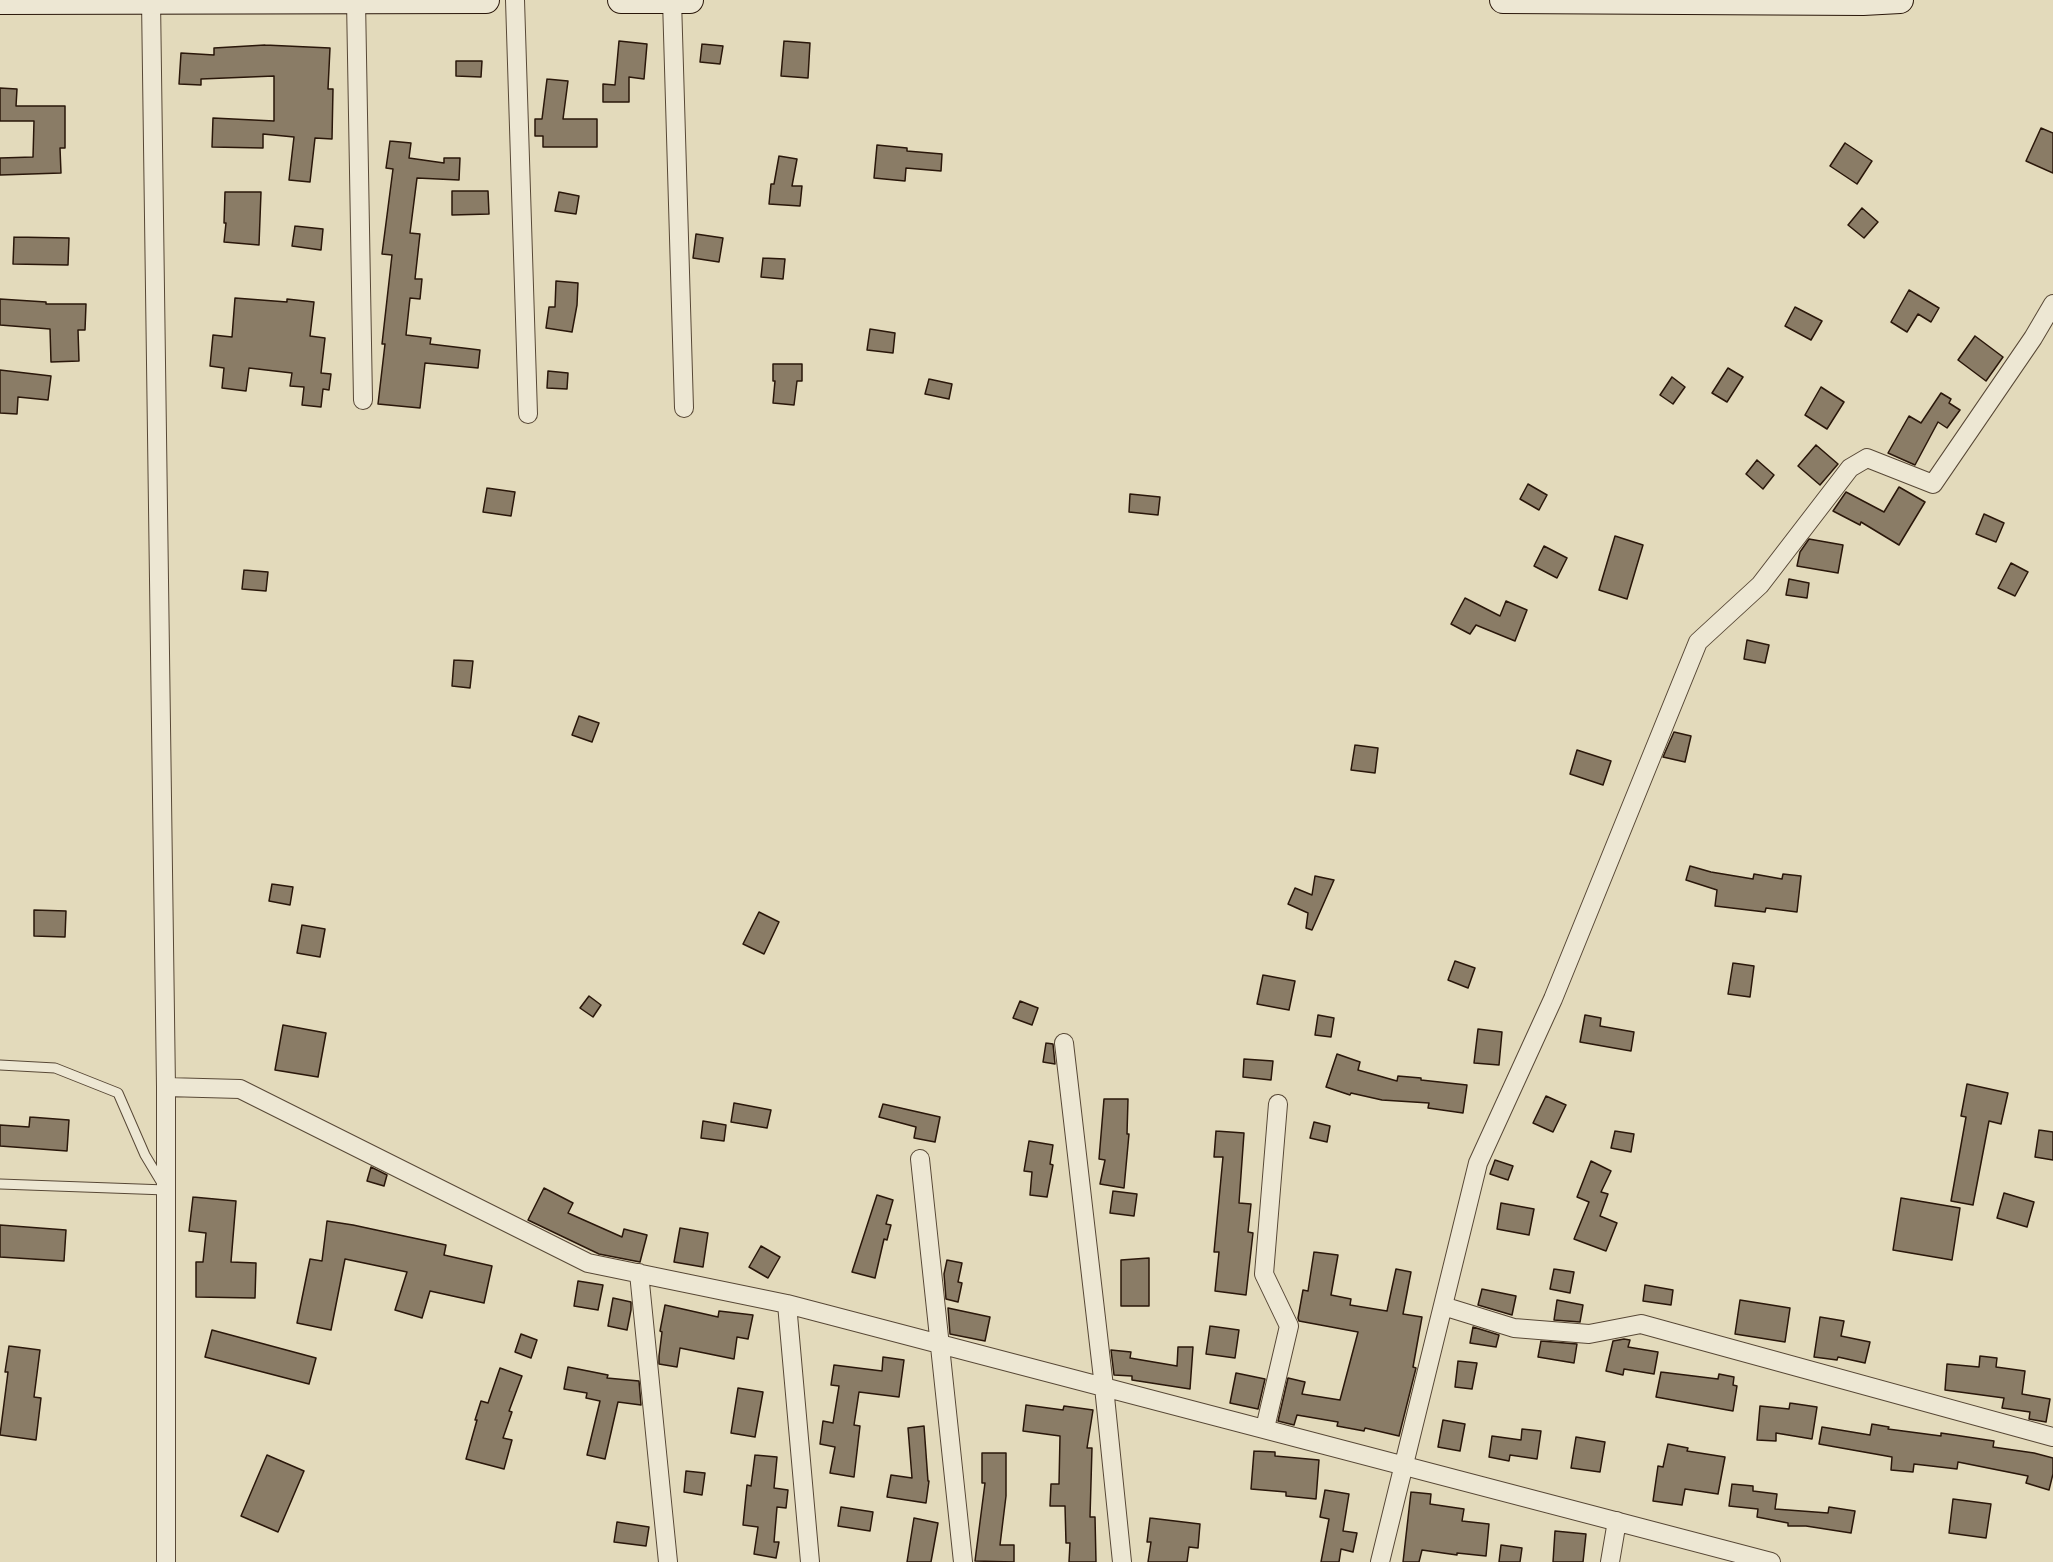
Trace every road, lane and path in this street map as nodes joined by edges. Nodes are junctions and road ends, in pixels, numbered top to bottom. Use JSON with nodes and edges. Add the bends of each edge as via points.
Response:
{"nodes":[{"id":1,"x":151,"y":0,"type":"edge"},
{"id":2,"x":356,"y":0,"type":"edge"},
{"id":3,"x":486,"y":0,"type":"edge"},
{"id":4,"x":515,"y":0,"type":"edge"},
{"id":5,"x":621,"y":0,"type":"edge"},
{"id":6,"x":672,"y":0,"type":"edge"},
{"id":7,"x":690,"y":0,"type":"edge"},
{"id":8,"x":1503,"y":0,"type":"edge"},
{"id":9,"x":1900,"y":0,"type":"edge"},
{"id":10,"x":0,"y":1,"type":"edge"},
{"id":11,"x":2053,"y":304,"type":"edge"},
{"id":12,"x":363,"y":400,"type":"dead end"},
{"id":13,"x":684,"y":408,"type":"dead end"},
{"id":14,"x":528,"y":414,"type":"dead end"},
{"id":15,"x":1064,"y":1043,"type":"dead end"},
{"id":16,"x":0,"y":1065,"type":"edge"},
{"id":17,"x":166,"y":1087,"type":"junction"},
{"id":18,"x":1278,"y":1104,"type":"dead end"},
{"id":19,"x":920,"y":1160,"type":"dead end"},
{"id":20,"x":0,"y":1184,"type":"edge"},
{"id":21,"x":166,"y":1190,"type":"junction"},
{"id":22,"x":639,"y":1273,"type":"junction"},
{"id":23,"x":787,"y":1304,"type":"junction"},
{"id":24,"x":1443,"y":1306,"type":"junction"},
{"id":25,"x":940,"y":1343,"type":"junction"},
{"id":26,"x":1104,"y":1387,"type":"junction"},
{"id":27,"x":1265,"y":1428,"type":"junction"},
{"id":28,"x":2053,"y":1437,"type":"edge"},
{"id":29,"x":1404,"y":1465,"type":"junction"},
{"id":30,"x":1617,"y":1521,"type":"junction"},
{"id":31,"x":166,"y":1562,"type":"edge"},
{"id":32,"x":668,"y":1562,"type":"edge"},
{"id":33,"x":810,"y":1562,"type":"edge"},
{"id":34,"x":963,"y":1562,"type":"edge"},
{"id":35,"x":1122,"y":1562,"type":"edge"},
{"id":36,"x":1380,"y":1562,"type":"edge"},
{"id":37,"x":1610,"y":1562,"type":"edge"},
{"id":38,"x":1771,"y":1562,"type":"edge"}],
"edges":[{"from":1,"to":2,"type":"street"},
{"from":1,"to":10,"type":"street"},
{"from":1,"to":17,"type":"street"},
{"from":2,"to":3,"type":"street"},
{"from":2,"to":12,"type":"street"},
{"from":4,"to":14,"type":"street"},
{"from":5,"to":6,"type":"street"},
{"from":6,"to":7,"type":"street"},
{"from":6,"to":13,"type":"street"},
{"from":8,"to":9,"type":"street"},
{"from":11,"to":24,"type":"street","via":[[1933,484],[1867,458],[1850,468],[1760,585],[1698,642],[1553,999],[1478,1163]]},
{"from":15,"to":26,"type":"street"},
{"from":16,"to":21,"type":"lane","via":[[55,1068],[118,1093],[145,1155]]},
{"from":17,"to":21,"type":"street"},
{"from":17,"to":22,"type":"street","via":[[240,1089],[588,1263]]},
{"from":18,"to":27,"type":"street","via":[[1264,1274],[1289,1326]]},
{"from":19,"to":25,"type":"street"},
{"from":20,"to":21,"type":"lane"},
{"from":21,"to":31,"type":"street"},
{"from":22,"to":23,"type":"street"},
{"from":22,"to":32,"type":"street"},
{"from":23,"to":25,"type":"street"},
{"from":23,"to":33,"type":"street"},
{"from":24,"to":28,"type":"street","via":[[1514,1328],[1589,1334],[1641,1324]]},
{"from":24,"to":29,"type":"street"},
{"from":25,"to":26,"type":"street"},
{"from":25,"to":34,"type":"street"},
{"from":26,"to":27,"type":"street"},
{"from":26,"to":35,"type":"street"},
{"from":27,"to":29,"type":"street"},
{"from":29,"to":30,"type":"street"},
{"from":29,"to":36,"type":"street"},
{"from":30,"to":37,"type":"street"},
{"from":30,"to":38,"type":"street"}]}
